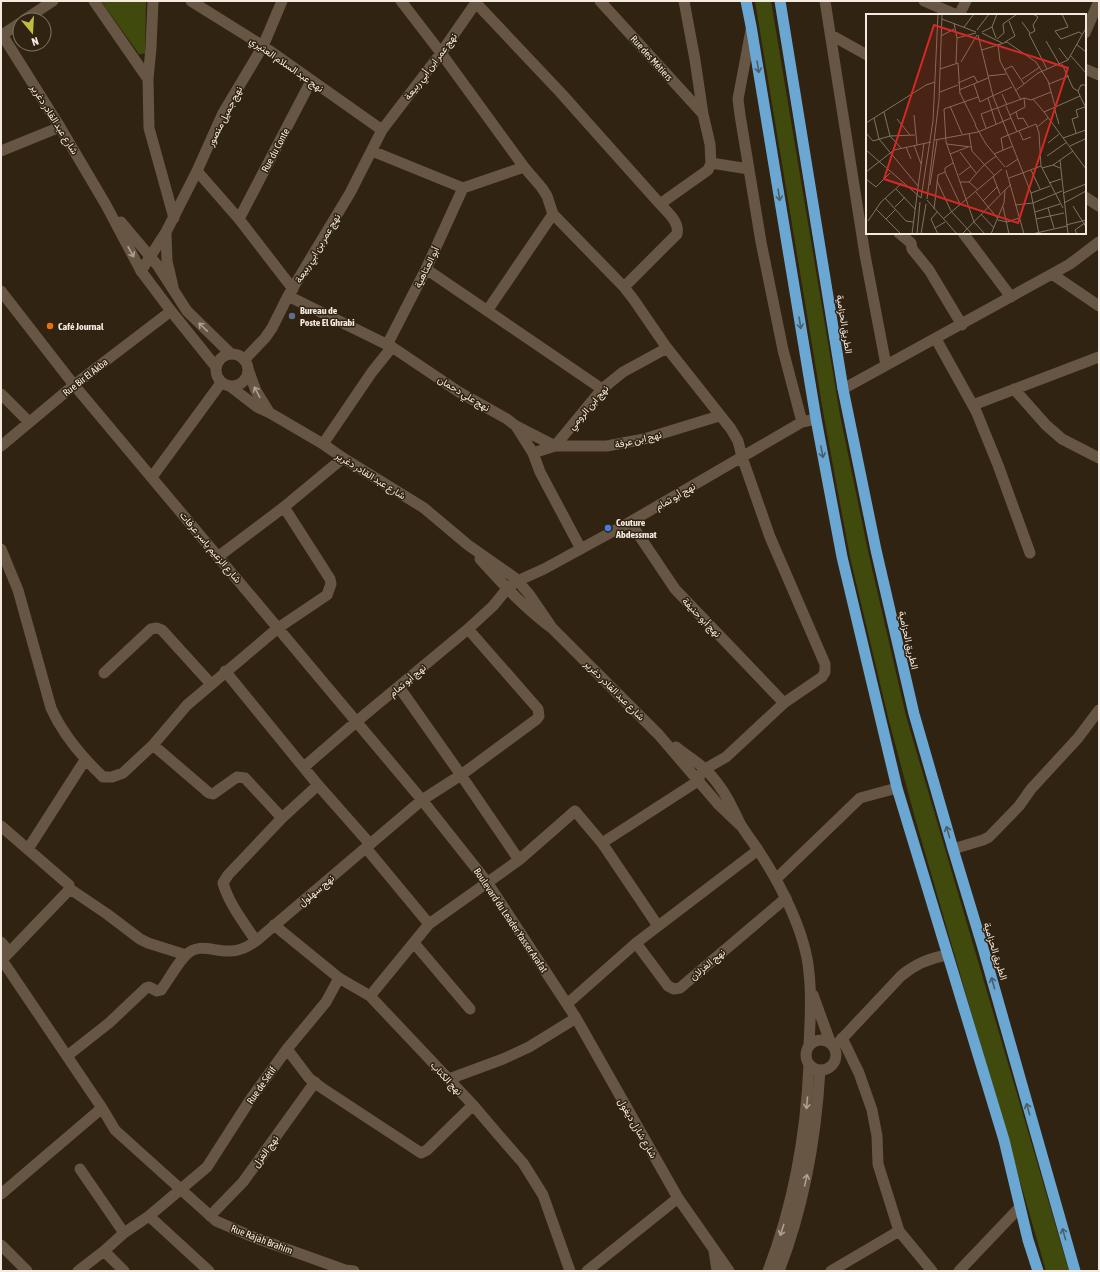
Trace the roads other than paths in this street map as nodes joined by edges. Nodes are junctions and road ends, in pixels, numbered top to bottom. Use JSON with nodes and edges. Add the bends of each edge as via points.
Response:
{"nodes":[{"id":1,"x":52,"y":1,"type":"edge"},
{"id":2,"x":94,"y":1,"type":"edge"},
{"id":3,"x":153,"y":1,"type":"edge"},
{"id":4,"x":191,"y":1,"type":"edge"},
{"id":5,"x":282,"y":1,"type":"edge"},
{"id":6,"x":401,"y":1,"type":"edge"},
{"id":7,"x":600,"y":1,"type":"edge"},
{"id":8,"x":684,"y":1,"type":"edge"},
{"id":9,"x":746,"y":1,"type":"edge"},
{"id":10,"x":780,"y":1,"type":"edge"},
{"id":11,"x":825,"y":1,"type":"edge"},
{"id":12,"x":924,"y":1,"type":"edge"},
{"id":13,"x":966,"y":1,"type":"edge"},
{"id":14,"x":1098,"y":1,"type":"edge"},
{"id":15,"x":477,"y":2,"type":"edge"},
{"id":16,"x":36,"y":12,"type":"edge"},
{"id":17,"x":956,"y":14,"type":"edge"},
{"id":18,"x":959,"y":14,"type":"edge"},
{"id":19,"x":751,"y":26,"type":"junction"},
{"id":20,"x":12,"y":28,"type":"edge"},
{"id":21,"x":1086,"y":31,"type":"edge"},
{"id":22,"x":2,"y":34,"type":"edge"},
{"id":23,"x":831,"y":35,"type":"junction"},
{"id":24,"x":263,"y":46,"type":"junction"},
{"id":25,"x":441,"y":53,"type":"junction"},
{"id":26,"x":866,"y":54,"type":"edge"},
{"id":27,"x":1086,"y":69,"type":"edge"},
{"id":28,"x":1099,"y":75,"type":"edge"},
{"id":29,"x":148,"y":79,"type":"junction"},
{"id":30,"x":311,"y":81,"type":"junction"},
{"id":31,"x":703,"y":114,"type":"junction"},
{"id":32,"x":60,"y":127,"type":"junction"},
{"id":33,"x":382,"y":130,"type":"junction"},
{"id":34,"x":1,"y":151,"type":"edge"},
{"id":35,"x":372,"y":151,"type":"junction"},
{"id":36,"x":711,"y":163,"type":"junction"},
{"id":37,"x":524,"y":167,"type":"junction"},
{"id":38,"x":749,"y":169,"type":"junction"},
{"id":39,"x":197,"y":171,"type":"junction"},
{"id":40,"x":463,"y":188,"type":"junction"},
{"id":41,"x":1086,"y":198,"type":"edge"},
{"id":42,"x":856,"y":201,"type":"junction"},
{"id":43,"x":660,"y":204,"type":"junction"},
{"id":44,"x":106,"y":205,"type":"junction"},
{"id":45,"x":1099,"y":206,"type":"edge"},
{"id":46,"x":866,"y":208,"type":"edge"},
{"id":47,"x":553,"y":214,"type":"junction"},
{"id":48,"x":174,"y":218,"type":"junction"},
{"id":49,"x":239,"y":219,"type":"junction"},
{"id":50,"x":166,"y":232,"type":"junction"},
{"id":51,"x":901,"y":234,"type":"edge"},
{"id":52,"x":964,"y":234,"type":"edge"},
{"id":53,"x":1099,"y":242,"type":"edge"},
{"id":54,"x":150,"y":257,"type":"junction"},
{"id":55,"x":426,"y":269,"type":"junction"},
{"id":56,"x":141,"y":271,"type":"junction"},
{"id":57,"x":1052,"y":274,"type":"junction"},
{"id":58,"x":624,"y":287,"type":"junction"},
{"id":59,"x":174,"y":289,"type":"junction"},
{"id":60,"x":1,"y":292,"type":"edge"},
{"id":61,"x":290,"y":293,"type":"junction"},
{"id":62,"x":1012,"y":297,"type":"junction"},
{"id":63,"x":1099,"y":306,"type":"edge"},
{"id":64,"x":171,"y":311,"type":"junction"},
{"id":65,"x":487,"y":311,"type":"junction"},
{"id":66,"x":962,"y":325,"type":"junction"},
{"id":67,"x":936,"y":339,"type":"junction"},
{"id":68,"x":389,"y":346,"type":"junction"},
{"id":69,"x":667,"y":348,"type":"junction"},
{"id":70,"x":231,"y":354,"type":"junction"},
{"id":71,"x":1099,"y":357,"type":"edge"},
{"id":72,"x":246,"y":365,"type":"junction"},
{"id":73,"x":886,"y":365,"type":"junction"},
{"id":74,"x":216,"y":367,"type":"junction"},
{"id":75,"x":74,"y":385,"type":"junction"},
{"id":76,"x":226,"y":385,"type":"junction"},
{"id":77,"x":602,"y":389,"type":"junction"},
{"id":78,"x":843,"y":389,"type":"junction"},
{"id":79,"x":1014,"y":389,"type":"junction"},
{"id":80,"x":1,"y":394,"type":"edge"},
{"id":81,"x":973,"y":405,"type":"junction"},
{"id":82,"x":270,"y":412,"type":"junction"},
{"id":83,"x":719,"y":416,"type":"junction"},
{"id":84,"x":816,"y":419,"type":"junction"},
{"id":85,"x":29,"y":422,"type":"junction"},
{"id":86,"x":802,"y":422,"type":"junction"},
{"id":87,"x":516,"y":426,"type":"junction"},
{"id":88,"x":323,"y":444,"type":"junction"},
{"id":89,"x":1,"y":446,"type":"edge"},
{"id":90,"x":555,"y":446,"type":"junction"},
{"id":91,"x":533,"y":453,"type":"junction"},
{"id":92,"x":742,"y":457,"type":"junction"},
{"id":93,"x":343,"y":458,"type":"junction"},
{"id":94,"x":1099,"y":458,"type":"edge"},
{"id":95,"x":152,"y":477,"type":"junction"},
{"id":96,"x":284,"y":507,"type":"junction"},
{"id":97,"x":630,"y":522,"type":"junction"},
{"id":98,"x":468,"y":545,"type":"junction"},
{"id":99,"x":1,"y":549,"type":"edge"},
{"id":100,"x":581,"y":549,"type":"junction"},
{"id":101,"x":1030,"y":553,"type":"dead end"},
{"id":102,"x":219,"y":556,"type":"junction"},
{"id":103,"x":521,"y":584,"type":"junction"},
{"id":104,"x":510,"y":593,"type":"junction"},
{"id":105,"x":278,"y":628,"type":"junction"},
{"id":106,"x":468,"y":629,"type":"junction"},
{"id":107,"x":553,"y":629,"type":"junction"},
{"id":108,"x":225,"y":671,"type":"junction"},
{"id":109,"x":104,"y":672,"type":"dead end"},
{"id":110,"x":211,"y":684,"type":"junction"},
{"id":111,"x":399,"y":687,"type":"junction"},
{"id":112,"x":784,"y":703,"type":"junction"},
{"id":113,"x":1099,"y":710,"type":"edge"},
{"id":114,"x":356,"y":722,"type":"junction"},
{"id":115,"x":659,"y":735,"type":"junction"},
{"id":116,"x":153,"y":745,"type":"junction"},
{"id":117,"x":726,"y":757,"type":"junction"},
{"id":118,"x":85,"y":760,"type":"junction"},
{"id":119,"x":304,"y":767,"type":"junction"},
{"id":120,"x":705,"y":770,"type":"junction"},
{"id":121,"x":461,"y":775,"type":"junction"},
{"id":122,"x":713,"y":778,"type":"junction"},
{"id":123,"x":701,"y":784,"type":"junction"},
{"id":124,"x":318,"y":785,"type":"junction"},
{"id":125,"x":897,"y":788,"type":"junction"},
{"id":126,"x":422,"y":800,"type":"junction"},
{"id":127,"x":282,"y":818,"type":"junction"},
{"id":128,"x":740,"y":825,"type":"junction"},
{"id":129,"x":1,"y":826,"type":"edge"},
{"id":130,"x":602,"y":843,"type":"junction"},
{"id":131,"x":368,"y":846,"type":"junction"},
{"id":132,"x":953,"y":849,"type":"junction"},
{"id":133,"x":28,"y":850,"type":"junction"},
{"id":134,"x":758,"y":850,"type":"junction"},
{"id":135,"x":519,"y":860,"type":"junction"},
{"id":136,"x":776,"y":878,"type":"junction"},
{"id":137,"x":487,"y":882,"type":"junction"},
{"id":138,"x":70,"y":887,"type":"junction"},
{"id":139,"x":786,"y":898,"type":"junction"},
{"id":140,"x":429,"y":924,"type":"junction"},
{"id":141,"x":274,"y":925,"type":"junction"},
{"id":142,"x":658,"y":926,"type":"junction"},
{"id":143,"x":256,"y":941,"type":"junction"},
{"id":144,"x":1,"y":942,"type":"edge"},
{"id":145,"x":414,"y":943,"type":"junction"},
{"id":146,"x":636,"y":943,"type":"junction"},
{"id":147,"x":9,"y":952,"type":"junction"},
{"id":148,"x":186,"y":955,"type":"junction"},
{"id":149,"x":947,"y":955,"type":"junction"},
{"id":150,"x":1,"y":960,"type":"edge"},
{"id":151,"x":339,"y":978,"type":"junction"},
{"id":152,"x":810,"y":989,"type":"junction"},
{"id":153,"x":370,"y":996,"type":"junction"},
{"id":154,"x":567,"y":1004,"type":"junction"},
{"id":155,"x":470,"y":1009,"type":"dead end"},
{"id":156,"x":576,"y":1018,"type":"junction"},
{"id":157,"x":842,"y":1038,"type":"junction"},
{"id":158,"x":832,"y":1045,"type":"junction"},
{"id":159,"x":809,"y":1046,"type":"junction"},
{"id":160,"x":287,"y":1049,"type":"junction"},
{"id":161,"x":67,"y":1056,"type":"junction"},
{"id":162,"x":809,"y":1064,"type":"junction"},
{"id":163,"x":820,"y":1070,"type":"junction"},
{"id":164,"x":449,"y":1079,"type":"junction"},
{"id":165,"x":315,"y":1082,"type":"junction"},
{"id":166,"x":473,"y":1105,"type":"junction"},
{"id":167,"x":102,"y":1108,"type":"junction"},
{"id":168,"x":80,"y":1169,"type":"dead end"},
{"id":169,"x":181,"y":1190,"type":"junction"},
{"id":170,"x":1,"y":1194,"type":"edge"},
{"id":171,"x":678,"y":1198,"type":"junction"},
{"id":172,"x":1020,"y":1207,"type":"junction"},
{"id":173,"x":149,"y":1216,"type":"junction"},
{"id":174,"x":210,"y":1216,"type":"junction"},
{"id":175,"x":899,"y":1231,"type":"junction"},
{"id":176,"x":124,"y":1233,"type":"junction"},
{"id":177,"x":1,"y":1245,"type":"edge"},
{"id":178,"x":714,"y":1249,"type":"junction"},
{"id":179,"x":104,"y":1251,"type":"junction"},
{"id":180,"x":27,"y":1271,"type":"edge"},
{"id":181,"x":78,"y":1271,"type":"edge"},
{"id":182,"x":124,"y":1271,"type":"edge"},
{"id":183,"x":210,"y":1271,"type":"edge"},
{"id":184,"x":354,"y":1271,"type":"edge"},
{"id":185,"x":570,"y":1271,"type":"edge"},
{"id":186,"x":587,"y":1271,"type":"edge"},
{"id":187,"x":717,"y":1271,"type":"edge"},
{"id":188,"x":729,"y":1271,"type":"edge"},
{"id":189,"x":768,"y":1271,"type":"edge"},
{"id":190,"x":779,"y":1271,"type":"edge"},
{"id":191,"x":831,"y":1271,"type":"edge"},
{"id":192,"x":932,"y":1271,"type":"edge"},
{"id":193,"x":959,"y":1271,"type":"edge"},
{"id":194,"x":1038,"y":1271,"type":"edge"},
{"id":195,"x":1075,"y":1271,"type":"edge"}],
"edges":[{"from":1,"to":16,"type":"street"},
{"from":2,"to":29,"type":"street"},
{"from":3,"to":29,"type":"street"},
{"from":4,"to":24,"type":"street","name":"نهج عبد السلام العتيري"},
{"from":5,"to":24,"type":"street","name":"نهج جميل منصور"},
{"from":6,"to":25,"type":"street"},
{"from":7,"to":31,"type":"street","name":"Rue des Métiers"},
{"from":8,"to":31,"type":"street"},
{"from":9,"to":19,"type":"highway"},
{"from":10,"to":78,"type":"highway","name":"الطريق الحزامية"},
{"from":11,"to":23,"type":"street"},
{"from":12,"to":17,"type":"street"},
{"from":13,"to":18,"type":"street"},
{"from":14,"to":21,"type":"street"},
{"from":15,"to":25,"type":"street","name":"نهج عمر ابن أبي ربيعة"},
{"from":15,"to":43,"type":"street"},
{"from":19,"to":38,"type":"street","via":[[738,99]]},
{"from":19,"to":84,"type":"highway","one_way":true},
{"from":20,"to":22,"type":"street"},
{"from":22,"to":32,"type":"street","name":"شارع عبد القادر دغرير"},
{"from":23,"to":26,"type":"street"},
{"from":23,"to":42,"type":"street"},
{"from":24,"to":30,"type":"street","name":"نهج عبد السلام العتيري"},
{"from":24,"to":39,"type":"street","name":"نهج جميل منصور","via":[[223,114]]},
{"from":25,"to":33,"type":"street","name":"نهج عمر ابن أبي ربيعة"},
{"from":25,"to":37,"type":"street"},
{"from":27,"to":28,"type":"street"},
{"from":29,"to":48,"type":"street","via":[[149,128]]},
{"from":30,"to":33,"type":"street","name":"نهج عبد السلام العتيري"},
{"from":30,"to":49,"type":"street","name":"Rue du Conte"},
{"from":31,"to":36,"type":"street","via":[[710,144]]},
{"from":32,"to":34,"type":"street"},
{"from":32,"to":44,"type":"street","name":"شارع عبد القادر دغرير"},
{"from":33,"to":35,"type":"street","name":"نهج عمر بن ابي ربيعة"},
{"from":35,"to":40,"type":"street"},
{"from":35,"to":61,"type":"street","name":"نهج عمر بن ابي ربيعة"},
{"from":36,"to":38,"type":"street"},
{"from":36,"to":43,"type":"street","via":[[708,170]]},
{"from":37,"to":40,"type":"street"},
{"from":37,"to":47,"type":"street","via":[[542,188]]},
{"from":38,"to":86,"type":"street","via":[[783,350]]},
{"from":39,"to":48,"type":"street","name":"نهج جميل منصور"},
{"from":39,"to":49,"type":"street","name":"نهج علي دحمان"},
{"from":40,"to":55,"type":"street","name":"أبو العتاهية"},
{"from":41,"to":45,"type":"street"},
{"from":42,"to":46,"type":"street"},
{"from":42,"to":73,"type":"street"},
{"from":43,"to":58,"type":"street","via":[[677,223],[677,234]]},
{"from":44,"to":54,"type":"street","name":"شارع عبد القادر دغرير"},
{"from":44,"to":56,"type":"street","name":"شارع عبد القادر دغرير","one_way":true},
{"from":47,"to":58,"type":"street"},
{"from":47,"to":65,"type":"street"},
{"from":48,"to":50,"type":"street","name":"نهج جميل منصور"},
{"from":49,"to":61,"type":"street","name":"نهج علي دحمان"},
{"from":50,"to":54,"type":"street","name":"نهج جميل منصور"},
{"from":50,"to":59,"type":"street","via":[[167,261]]},
{"from":51,"to":66,"type":"street","via":[[911,243],[912,249]]},
{"from":52,"to":62,"type":"street"},
{"from":53,"to":57,"type":"street"},
{"from":54,"to":56,"type":"street","name":"نهج جميل منصور"},
{"from":54,"to":59,"type":"street","name":"شارع عبد القادر دغرير"},
{"from":55,"to":65,"type":"street"},
{"from":55,"to":68,"type":"street","name":"أبو العتاهية"},
{"from":56,"to":64,"type":"street","name":"شارع عبد القادر دغرير"},
{"from":57,"to":62,"type":"street"},
{"from":57,"to":63,"type":"street"},
{"from":58,"to":69,"type":"street"},
{"from":70,"to":59,"type":"street","name":"شارع عبد القادر دغرير","one_way":true,"via":[[187,311]]},
{"from":60,"to":75,"type":"street","name":"شارع الزعيم ياسر عرفات"},
{"from":61,"to":68,"type":"street","name":"نهج علي دحمان"},
{"from":61,"to":72,"type":"street","name":"نهج عمر بن ابي ربيعة","via":[[272,328]]},
{"from":62,"to":66,"type":"street"},
{"from":64,"to":74,"type":"street","name":"شارع عبد القادر دغرير"},
{"from":64,"to":75,"type":"street","name":"Rue Bir El Akba"},
{"from":65,"to":77,"type":"street"},
{"from":66,"to":67,"type":"street"},
{"from":67,"to":73,"type":"street"},
{"from":67,"to":81,"type":"street"},
{"from":68,"to":87,"type":"street","name":"نهج علي دحمان"},
{"from":68,"to":88,"type":"street","name":"أبو العتاهية"},
{"from":69,"to":77,"type":"street","name":"نهج ابن الرومي","via":[[623,372]]},
{"from":69,"to":83,"type":"street"},
{"from":70,"to":72,"type":"street","via":[[236,355]]},
{"from":70,"to":74,"type":"street","via":[[224,356]]},
{"from":71,"to":79,"type":"street"},
{"from":72,"to":76,"type":"street","via":[[247,376],[243,382],[238,386]]},
{"from":82,"to":72,"type":"street","name":"شارع عبد القادر دغرير","one_way":true,"via":[[256,392]]},
{"from":73,"to":78,"type":"street"},
{"from":74,"to":76,"type":"street","via":[[217,378]]},
{"from":75,"to":85,"type":"street","name":"Rue Bir El Akba"},
{"from":75,"to":95,"type":"street","name":"شارع الزعيم ياسر عرفات"},
{"from":76,"to":82,"type":"street","name":"شارع عبد القادر دغرير","via":[[258,407]]},
{"from":76,"to":95,"type":"street"},
{"from":77,"to":90,"type":"street","name":"نهج ابن الرومي"},
{"from":132,"to":78,"type":"highway","name":"الطريق الحزامية","one_way":true,"via":[[914,714],[876,550]]},
{"from":79,"to":81,"type":"street"},
{"from":79,"to":94,"type":"street","via":[[1046,425],[1062,438]]},
{"from":80,"to":85,"type":"street"},
{"from":81,"to":101,"type":"street"},
{"from":82,"to":88,"type":"street","name":"شارع عبد القادر دغرير"},
{"from":83,"to":90,"type":"street","name":"نهج ابن عرفة","via":[[644,439],[607,446]]},
{"from":83,"to":92,"type":"street","via":[[738,441]]},
{"from":84,"to":86,"type":"street","name":"نهج أبو تمام"},
{"from":84,"to":125,"type":"highway","one_way":true,"via":[[842,556]]},
{"from":85,"to":89,"type":"street","name":"Rue Bir El Akba"},
{"from":86,"to":92,"type":"street","name":"نهج أبو تمام"},
{"from":87,"to":90,"type":"street"},
{"from":87,"to":91,"type":"street","name":"نهج علي دحمان"},
{"from":88,"to":93,"type":"street","name":"شارع عبد القادر دغرير"},
{"from":90,"to":91,"type":"street"},
{"from":91,"to":100,"type":"street","name":"نهج علي دحمان","via":[[540,472]]},
{"from":92,"to":97,"type":"street","name":"نهج أبو تمام"},
{"from":92,"to":112,"type":"street","via":[[770,537],[825,664],[822,677]]},
{"from":93,"to":96,"type":"street"},
{"from":93,"to":98,"type":"street","name":"شارع عبد القادر دغرير","via":[[424,508]]},
{"from":95,"to":102,"type":"street","name":"شارع الزعيم ياسر عرفات"},
{"from":96,"to":102,"type":"street"},
{"from":96,"to":105,"type":"street","via":[[331,584],[327,595]]},
{"from":97,"to":100,"type":"street","name":"نهج أبو تمام"},
{"from":97,"to":112,"type":"street","name":"نهج أبو حنيفة","via":[[675,589]]},
{"from":98,"to":103,"type":"street","name":"شارع عبد القادر دغرير"},
{"from":98,"to":104,"type":"street","name":"شارع عبد القادر دغرير"},
{"from":99,"to":118,"type":"street","via":[[18,590],[51,708],[58,723]]},
{"from":100,"to":103,"type":"street","name":"نهج أبو تمام"},
{"from":102,"to":105,"type":"street","name":"شارع الزعيم ياسر عرفات"},
{"from":103,"to":104,"type":"street","name":"نهج أبو تمام"},
{"from":103,"to":107,"type":"street","name":"شارع عبد القادر دغرير"},
{"from":104,"to":106,"type":"street","name":"نهج أبو تمام"},
{"from":104,"to":107,"type":"street","name":"شارع عبد القادر دغرير"},
{"from":105,"to":108,"type":"street"},
{"from":105,"to":114,"type":"street","name":"شارع الزعيم ياسر عرفات"},
{"from":106,"to":111,"type":"street","name":"نهج أبو تمام"},
{"from":106,"to":121,"type":"street","name":"نهج سهلول","via":[[539,712],[537,719]]},
{"from":107,"to":115,"type":"street","name":"شارع عبد القادر دغرير"},
{"from":108,"to":110,"type":"street"},
{"from":108,"to":119,"type":"street"},
{"from":109,"to":110,"type":"street","via":[[151,629],[157,628],[162,630]]},
{"from":110,"to":116,"type":"street","via":[[187,705]]},
{"from":111,"to":114,"type":"street","name":"نهج أبو تمام"},
{"from":111,"to":121,"type":"street"},
{"from":112,"to":117,"type":"street"},
{"from":113,"to":132,"type":"street","via":[[1078,738],[989,837]]},
{"from":114,"to":119,"type":"street","name":"نهج أبو تمام"},
{"from":114,"to":126,"type":"street","name":"شارع الزعيم ياسر عرفات"},
{"from":115,"to":120,"type":"street","name":"شارع عبد القادر دغرير"},
{"from":115,"to":123,"type":"street","name":"شارع عبد القادر دغرير"},
{"from":116,"to":118,"type":"street","via":[[123,773],[112,777],[103,777]]},
{"from":116,"to":127,"type":"street","via":[[209,793],[218,792],[237,777],[245,778]]},
{"from":117,"to":120,"type":"street"},
{"from":117,"to":122,"type":"street"},
{"from":118,"to":133,"type":"street"},
{"from":119,"to":124,"type":"street"},
{"from":120,"to":122,"type":"street","name":"شارع عبد القادر دغرير"},
{"from":120,"to":123,"type":"street","via":[[700,775]]},
{"from":121,"to":126,"type":"street","name":"نهج سهلول"},
{"from":121,"to":135,"type":"street"},
{"from":122,"to":123,"type":"street","via":[[709,784]]},
{"from":122,"to":128,"type":"street","name":"شارع عبد القادر دغرير"},
{"from":123,"to":128,"type":"street","name":"شارع عبد القادر دغرير"},
{"from":123,"to":130,"type":"street"},
{"from":124,"to":127,"type":"street"},
{"from":124,"to":131,"type":"street"},
{"from":125,"to":136,"type":"street","via":[[860,798]]},
{"from":125,"to":149,"type":"highway"},
{"from":126,"to":131,"type":"street","name":"نهج سهلول"},
{"from":126,"to":137,"type":"street","name":"Boulevard du Leader Yasser Arafat"},
{"from":127,"to":143,"type":"street","via":[[228,874],[223,883],[234,908]]},
{"from":128,"to":134,"type":"street","name":"شارع عبد القادر دغرير"},
{"from":129,"to":133,"type":"street"},
{"from":130,"to":135,"type":"street","via":[[575,810]]},
{"from":130,"to":142,"type":"street"},
{"from":131,"to":140,"type":"street"},
{"from":131,"to":141,"type":"street","name":"نهج سهلول"},
{"from":195,"to":132,"type":"highway","name":"الطريق الحزامية","one_way":true},
{"from":133,"to":138,"type":"street"},
{"from":134,"to":136,"type":"street","name":"شارع عبد القادر دغرير"},
{"from":134,"to":142,"type":"street"},
{"from":135,"to":137,"type":"street"},
{"from":136,"to":139,"type":"street","name":"شارع عبد القادر دغرير"},
{"from":137,"to":140,"type":"street"},
{"from":137,"to":154,"type":"street","name":"Boulevard du Leader Yasser Arafat"},
{"from":138,"to":147,"type":"street"},
{"from":138,"to":148,"type":"street","via":[[140,940]]},
{"from":139,"to":146,"type":"street","name":"نهج الغزلان","via":[[680,988],[668,986]]},
{"from":139,"to":152,"type":"street","name":"شارع عبد القادر دغرير","via":[[803,945]]},
{"from":140,"to":145,"type":"street"},
{"from":141,"to":143,"type":"street","name":"نهج سهلول"},
{"from":141,"to":151,"type":"street","name":"نهج الكتاب"},
{"from":142,"to":146,"type":"street"},
{"from":143,"to":148,"type":"street","name":"نهج سهلول","via":[[238,950],[198,948]]},
{"from":144,"to":147,"type":"street"},
{"from":145,"to":153,"type":"street"},
{"from":145,"to":155,"type":"street"},
{"from":146,"to":154,"type":"street"},
{"from":147,"to":150,"type":"street"},
{"from":148,"to":161,"type":"street","via":[[161,990],[146,988],[109,1023]]},
{"from":149,"to":157,"type":"street","via":[[925,960],[908,970]]},
{"from":149,"to":172,"type":"highway","via":[[1004,1140]]},
{"from":150,"to":161,"type":"street","name":"Rue Rajah Brahim"},
{"from":151,"to":153,"type":"street","name":"نهج الكتاب"},
{"from":151,"to":160,"type":"street","name":"Rue de Sétif","via":[[326,1002]]},
{"from":152,"to":158,"type":"street","name":"شارع عبد القادر دغرير"},
{"from":152,"to":159,"type":"street","name":"شارع عبد القادر دغرير"},
{"from":153,"to":164,"type":"street","name":"نهج الكتاب"},
{"from":154,"to":156,"type":"street","name":"شارع شارل ديغول"},
{"from":156,"to":164,"type":"street","via":[[529,1047]]},
{"from":156,"to":171,"type":"street","name":"شارع شارل ديغول"},
{"from":157,"to":158,"type":"street"},
{"from":157,"to":175,"type":"street","via":[[859,1073],[872,1110],[878,1164]]},
{"from":158,"to":159,"type":"street","via":[[822,1040]]},
{"from":158,"to":163,"type":"street","name":"شارع عبد القادر دغرير","via":[[836,1051],[835,1061],[830,1068]]},
{"from":159,"to":162,"type":"street","name":"شارع عبد القادر دغرير","via":[[806,1055]]},
{"from":160,"to":165,"type":"street"},
{"from":160,"to":169,"type":"street","name":"Rue de Sétif","via":[[250,1100],[207,1167]]},
{"from":161,"to":167,"type":"street","name":"Rue Rajah Brahim"},
{"from":162,"to":163,"type":"street"},
{"from":162,"to":189,"type":"street","name":"شارع عبد القادر دغرير","one_way":true,"via":[[797,1172],[784,1226]]},
{"from":190,"to":163,"type":"street","one_way":true,"via":[[793,1232],[806,1179],[816,1125]]},
{"from":164,"to":166,"type":"street","name":"نهج الكتاب"},
{"from":165,"to":166,"type":"street","via":[[421,1154]]},
{"from":165,"to":174,"type":"street","name":"نهج الغزل","via":[[243,1182]]},
{"from":166,"to":185,"type":"street","name":"نهج الكتاب","via":[[523,1163],[543,1195]]},
{"from":167,"to":169,"type":"street","name":"Rue Rajah Brahim","via":[[115,1130]]},
{"from":167,"to":170,"type":"street"},
{"from":168,"to":176,"type":"street"},
{"from":169,"to":173,"type":"street","name":"Rue de Sétif"},
{"from":169,"to":174,"type":"street","name":"Rue Rajah Brahim"},
{"from":171,"to":178,"type":"street","name":"شارع شارل ديغول"},
{"from":171,"to":186,"type":"street"},
{"from":172,"to":193,"type":"street"},
{"from":172,"to":194,"type":"highway"},
{"from":173,"to":176,"type":"street","name":"Rue de Sétif"},
{"from":173,"to":183,"type":"street"},
{"from":174,"to":184,"type":"street","name":"Rue Rajah Brahim","via":[[253,1237]]},
{"from":175,"to":191,"type":"street"},
{"from":175,"to":192,"type":"street"},
{"from":176,"to":179,"type":"street","name":"Rue de Sétif"},
{"from":177,"to":180,"type":"street"},
{"from":178,"to":187,"type":"street","name":"شارع شارل ديغول"},
{"from":178,"to":188,"type":"street","name":"شارع شارل ديغول"},
{"from":179,"to":181,"type":"street","name":"Rue de Sétif"},
{"from":179,"to":182,"type":"street"}]}
